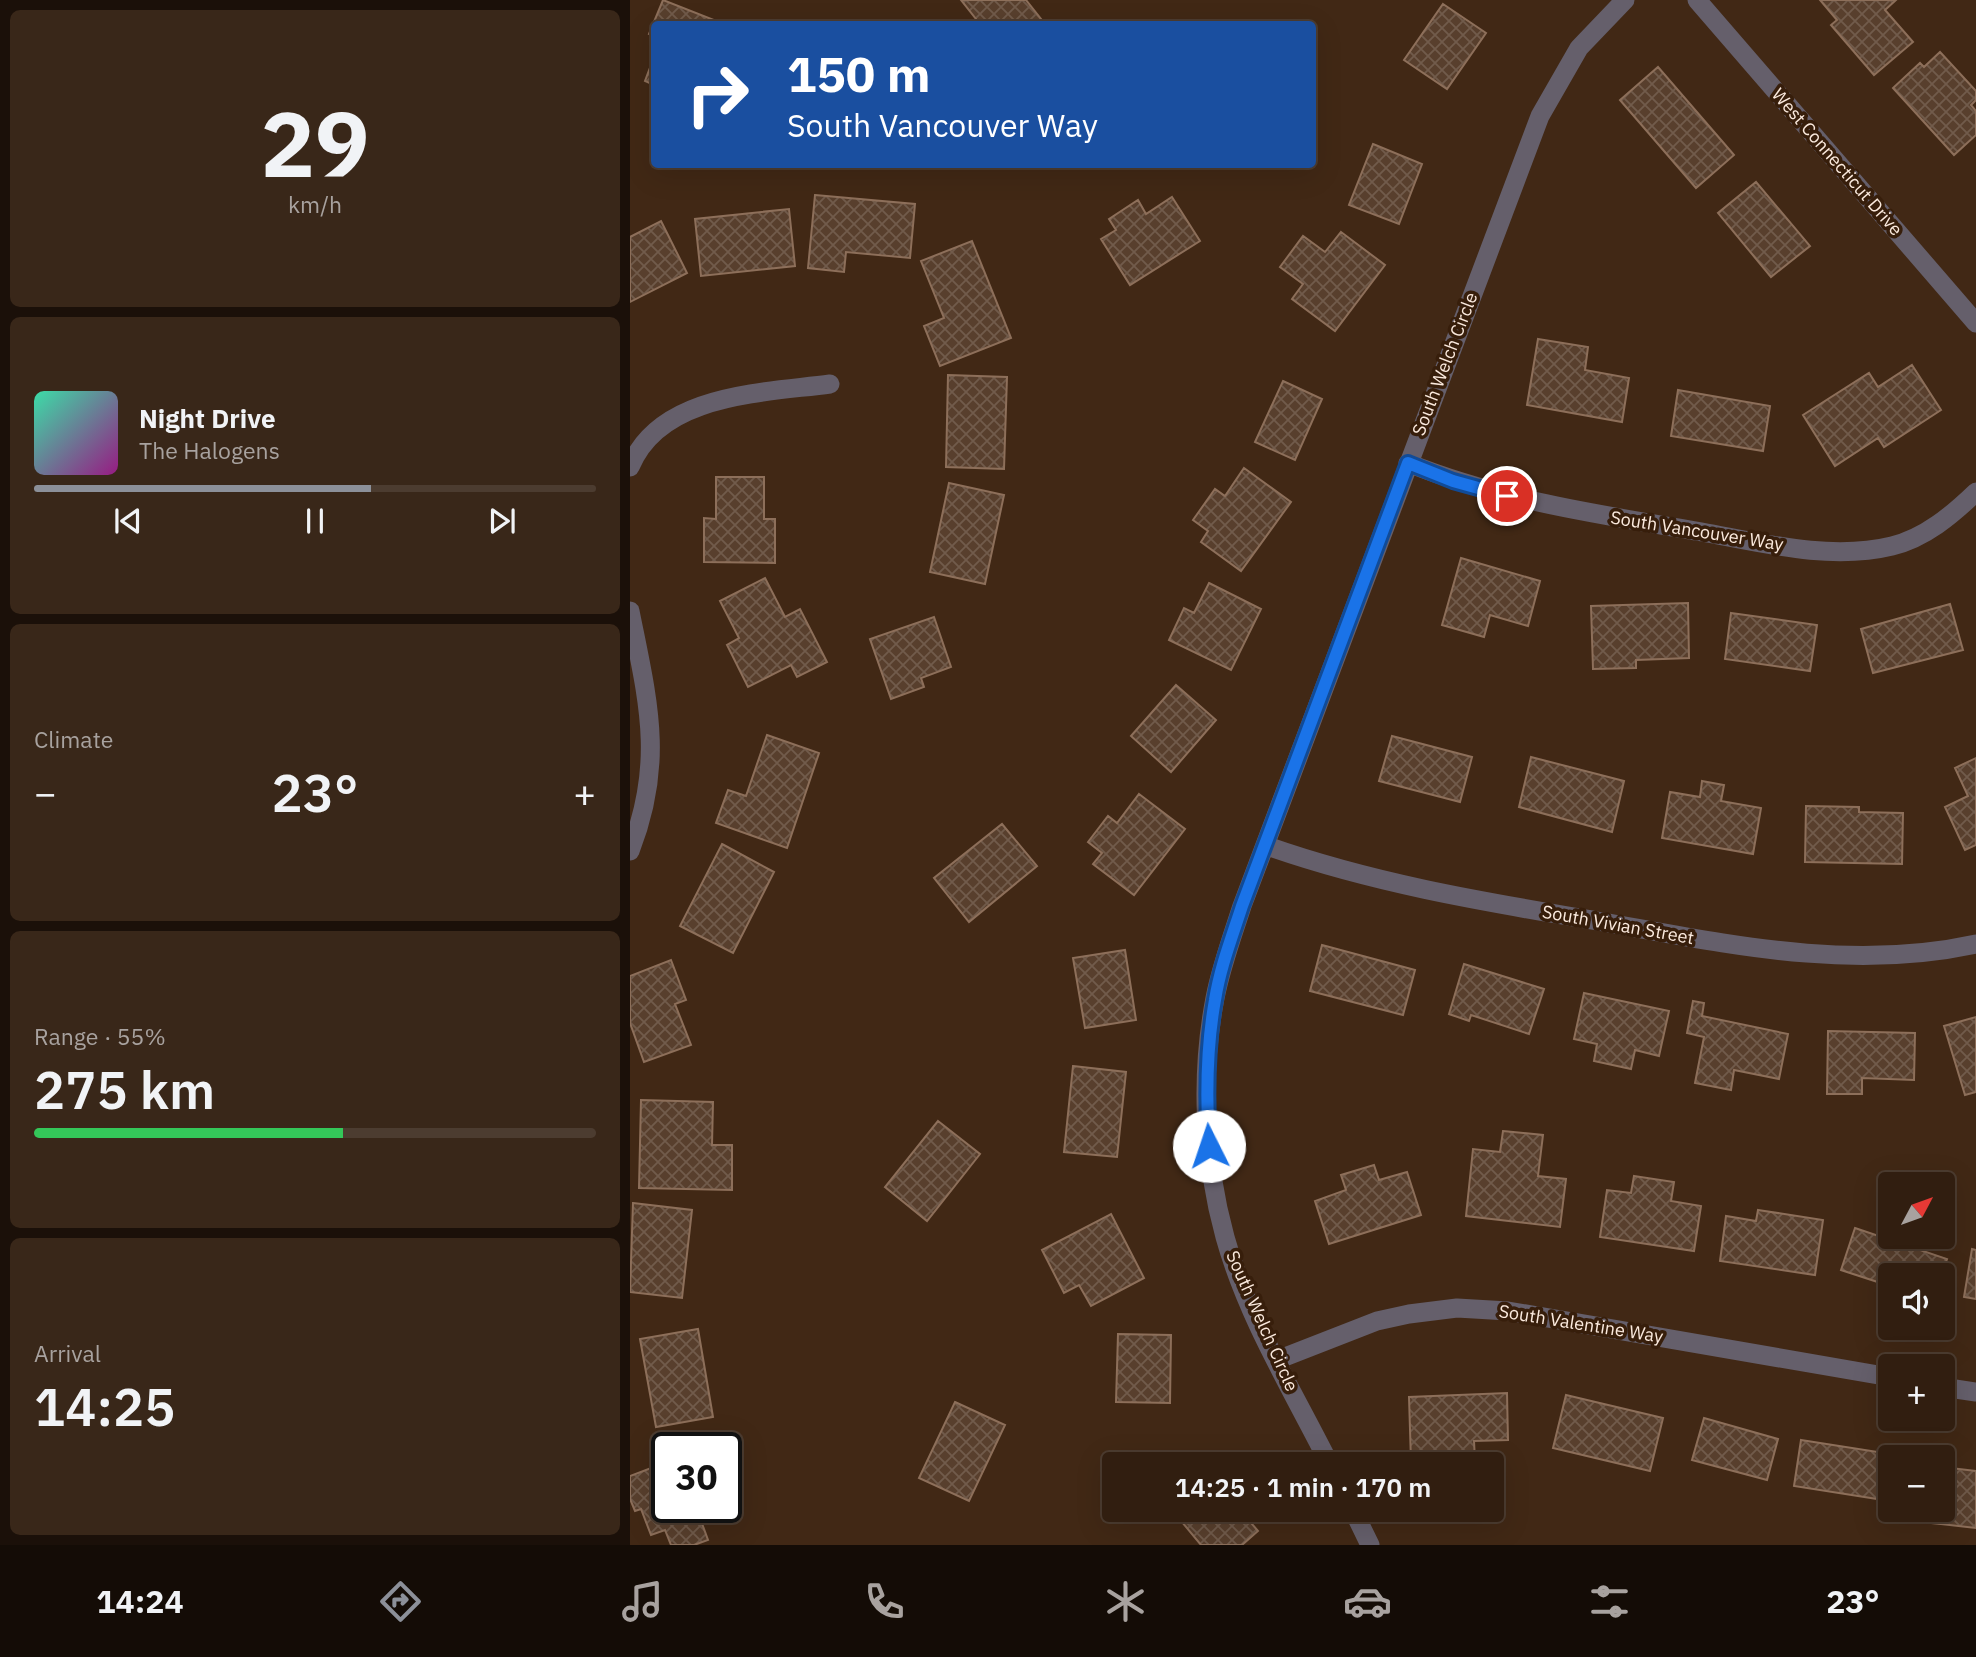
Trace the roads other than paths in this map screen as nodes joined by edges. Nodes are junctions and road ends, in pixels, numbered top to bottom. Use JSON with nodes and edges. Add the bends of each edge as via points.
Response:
{"nodes":[{"id":1,"x":1625,"y":0,"type":"edge"},
{"id":2,"x":1697,"y":0,"type":"edge"},
{"id":3,"x":1976,"y":323,"type":"edge"},
{"id":4,"x":830,"y":384,"type":"dead end"},
{"id":5,"x":1408,"y":463,"type":"junction"},
{"id":6,"x":630,"y":467,"type":"edge"},
{"id":7,"x":1976,"y":492,"type":"edge"},
{"id":8,"x":630,"y":611,"type":"edge"},
{"id":9,"x":1267,"y":845,"type":"junction"},
{"id":10,"x":630,"y":851,"type":"edge"},
{"id":11,"x":1976,"y":944,"type":"edge"},
{"id":12,"x":1277,"y":1360,"type":"junction"},
{"id":13,"x":1878,"y":1375,"type":"edge"},
{"id":14,"x":1955,"y":1389,"type":"edge"},
{"id":15,"x":1976,"y":1392,"type":"edge"},
{"id":16,"x":1323,"y":1452,"type":"edge"},
{"id":17,"x":1359,"y":1522,"type":"edge"},
{"id":18,"x":1370,"y":1545,"type":"edge"}],
"edges":[{"from":1,"to":5,"type":"street","name":"South Welch Circle","via":[[1579,48],[1552,91]]},
{"from":2,"to":3,"type":"street","name":"West Connecticut Drive"},
{"from":4,"to":6,"type":"street","via":[[705,405],[655,432]]},
{"from":5,"to":7,"type":"street","name":"South Vancouver Way","via":[[1527,501],[1833,551],[1874,549],[1916,537]]},
{"from":5,"to":9,"type":"street","name":"South Welch Circle"},
{"from":8,"to":10,"type":"street","via":[[652,742],[646,803]]},
{"from":9,"to":11,"type":"street","name":"South Vivian Street","via":[[1335,869],[1429,892],[1767,950],[1875,957]]},
{"from":9,"to":12,"type":"street","name":"South Welch Circle","via":[[1242,906],[1215,998],[1206,1108],[1213,1181],[1226,1239]]},
{"from":12,"to":13,"type":"street","name":"South Valentine Way","via":[[1377,1321],[1457,1308],[1508,1311]]},
{"from":12,"to":16,"type":"street","name":"South Welch Circle"},
{"from":14,"to":15,"type":"street"},
{"from":17,"to":18,"type":"street"}]}
